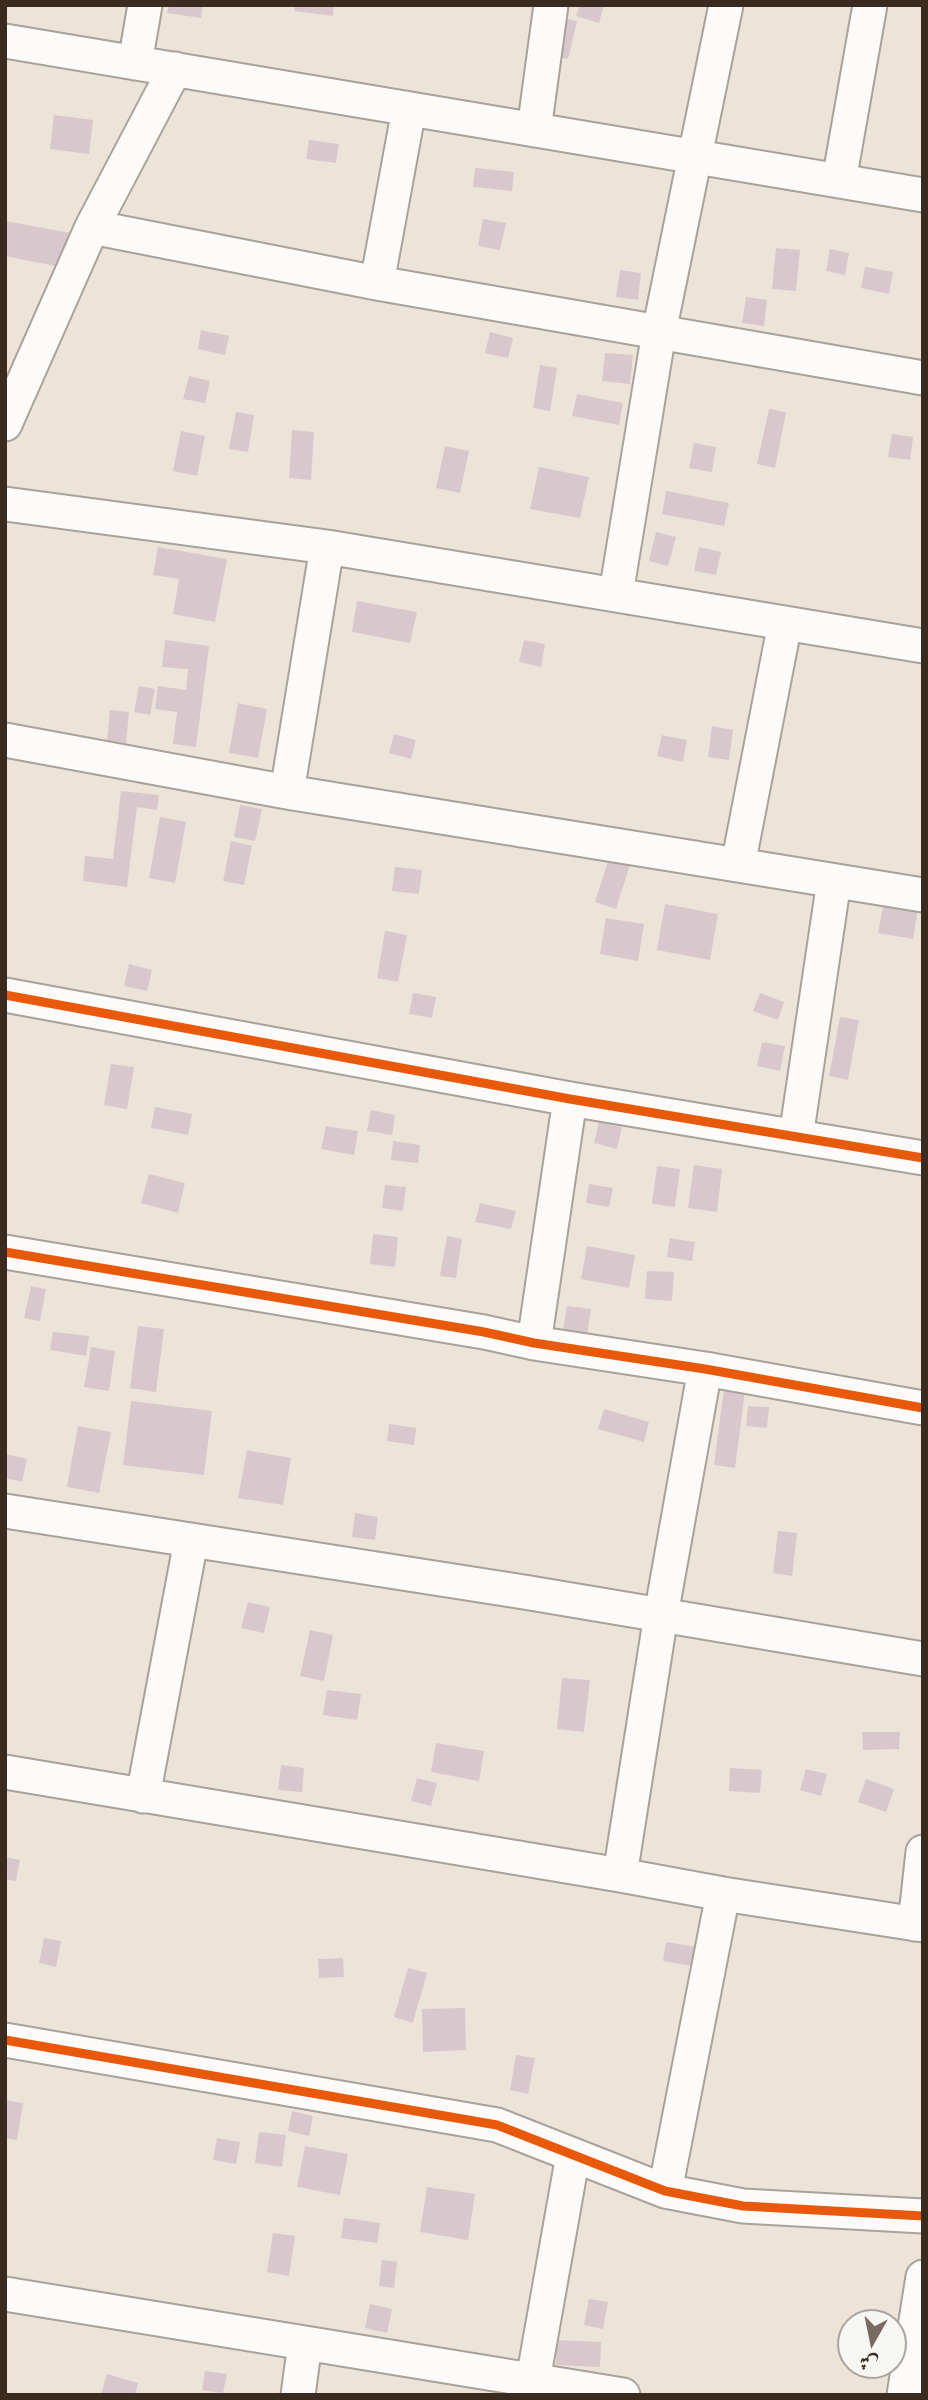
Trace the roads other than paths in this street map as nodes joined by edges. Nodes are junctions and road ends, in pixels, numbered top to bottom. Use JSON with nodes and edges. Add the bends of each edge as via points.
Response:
{"nodes":[{"id":1,"x":145,"y":5,"type":"edge"},
{"id":2,"x":551,"y":5,"type":"edge"},
{"id":3,"x":726,"y":5,"type":"edge"},
{"id":4,"x":870,"y":5,"type":"edge"},
{"id":5,"x":5,"y":41,"type":"edge"},
{"id":6,"x":135,"y":62,"type":"junction"},
{"id":7,"x":175,"y":69,"type":"junction"},
{"id":8,"x":409,"y":109,"type":"junction"},
{"id":9,"x":534,"y":130,"type":"junction"},
{"id":10,"x":696,"y":158,"type":"junction"},
{"id":11,"x":839,"y":181,"type":"junction"},
{"id":12,"x":923,"y":195,"type":"edge"},
{"id":13,"x":92,"y":227,"type":"junction"},
{"id":14,"x":377,"y":283,"type":"junction"},
{"id":15,"x":659,"y":332,"type":"junction"},
{"id":16,"x":923,"y":378,"type":"edge"},
{"id":17,"x":5,"y":424,"type":"edge"},
{"id":18,"x":5,"y":504,"type":"edge"},
{"id":19,"x":327,"y":547,"type":"junction"},
{"id":20,"x":616,"y":594,"type":"junction"},
{"id":21,"x":785,"y":623,"type":"junction"},
{"id":22,"x":923,"y":646,"type":"edge"},
{"id":23,"x":5,"y":740,"type":"edge"},
{"id":24,"x":287,"y":792,"type":"junction"},
{"id":25,"x":738,"y":865,"type":"junction"},
{"id":26,"x":834,"y":881,"type":"junction"},
{"id":27,"x":923,"y":895,"type":"edge"},
{"id":28,"x":5,"y":995,"type":"edge"},
{"id":29,"x":570,"y":1099,"type":"junction"},
{"id":30,"x":796,"y":1137,"type":"junction"},
{"id":31,"x":923,"y":1158,"type":"edge"},
{"id":32,"x":5,"y":1252,"type":"edge"},
{"id":33,"x":534,"y":1343,"type":"junction"},
{"id":34,"x":705,"y":1369,"type":"junction"},
{"id":35,"x":923,"y":1408,"type":"edge"},
{"id":36,"x":5,"y":1511,"type":"edge"},
{"id":37,"x":191,"y":1541,"type":"junction"},
{"id":38,"x":661,"y":1615,"type":"junction"},
{"id":39,"x":923,"y":1659,"type":"edge"},
{"id":40,"x":5,"y":1772,"type":"edge"},
{"id":41,"x":143,"y":1796,"type":"junction"},
{"id":42,"x":923,"y":1852,"type":"edge"},
{"id":43,"x":620,"y":1875,"type":"junction"},
{"id":44,"x":723,"y":1894,"type":"junction"},
{"id":45,"x":919,"y":1924,"type":"edge"},
{"id":46,"x":5,"y":2040,"type":"edge"},
{"id":47,"x":573,"y":2155,"type":"junction"},
{"id":48,"x":665,"y":2191,"type":"junction"},
{"id":49,"x":923,"y":2216,"type":"edge"},
{"id":50,"x":923,"y":2277,"type":"edge"},
{"id":51,"x":5,"y":2294,"type":"edge"},
{"id":52,"x":305,"y":2343,"type":"junction"},
{"id":53,"x":533,"y":2380,"type":"junction"},
{"id":54,"x":298,"y":2395,"type":"edge"},
{"id":55,"x":623,"y":2395,"type":"edge"},
{"id":56,"x":904,"y":2395,"type":"edge"}],
"edges":[{"from":1,"to":6,"type":"street"},
{"from":2,"to":9,"type":"street"},
{"from":3,"to":10,"type":"street"},
{"from":4,"to":11,"type":"street"},
{"from":5,"to":6,"type":"street"},
{"from":6,"to":7,"type":"street"},
{"from":7,"to":8,"type":"street"},
{"from":7,"to":13,"type":"street"},
{"from":8,"to":9,"type":"street"},
{"from":8,"to":14,"type":"street"},
{"from":9,"to":10,"type":"street"},
{"from":10,"to":11,"type":"street"},
{"from":10,"to":15,"type":"street"},
{"from":11,"to":12,"type":"street"},
{"from":13,"to":14,"type":"street"},
{"from":13,"to":17,"type":"street"},
{"from":14,"to":15,"type":"street"},
{"from":15,"to":16,"type":"street"},
{"from":15,"to":20,"type":"street"},
{"from":18,"to":19,"type":"street"},
{"from":19,"to":20,"type":"street"},
{"from":19,"to":24,"type":"street"},
{"from":20,"to":21,"type":"street"},
{"from":21,"to":22,"type":"street"},
{"from":21,"to":25,"type":"street"},
{"from":23,"to":24,"type":"street"},
{"from":24,"to":25,"type":"street"},
{"from":25,"to":26,"type":"street"},
{"from":26,"to":27,"type":"street"},
{"from":26,"to":30,"type":"street"},
{"from":28,"to":29,"type":"street"},
{"from":29,"to":30,"type":"street"},
{"from":29,"to":33,"type":"street"},
{"from":30,"to":31,"type":"street"},
{"from":32,"to":33,"type":"street"},
{"from":33,"to":34,"type":"street"},
{"from":34,"to":35,"type":"street"},
{"from":34,"to":38,"type":"street"},
{"from":36,"to":37,"type":"street"},
{"from":37,"to":38,"type":"street"},
{"from":37,"to":41,"type":"street"},
{"from":38,"to":39,"type":"street"},
{"from":38,"to":43,"type":"street"},
{"from":40,"to":41,"type":"street"},
{"from":41,"to":43,"type":"street"},
{"from":42,"to":45,"type":"street"},
{"from":43,"to":44,"type":"street"},
{"from":44,"to":45,"type":"street"},
{"from":44,"to":48,"type":"street"},
{"from":46,"to":47,"type":"street","via":[[497,2125]]},
{"from":47,"to":48,"type":"street"},
{"from":47,"to":53,"type":"street"},
{"from":48,"to":49,"type":"street","via":[[743,2206]]},
{"from":50,"to":56,"type":"street"},
{"from":51,"to":52,"type":"street"},
{"from":52,"to":53,"type":"street"},
{"from":52,"to":54,"type":"street"},
{"from":53,"to":55,"type":"street"}]}
